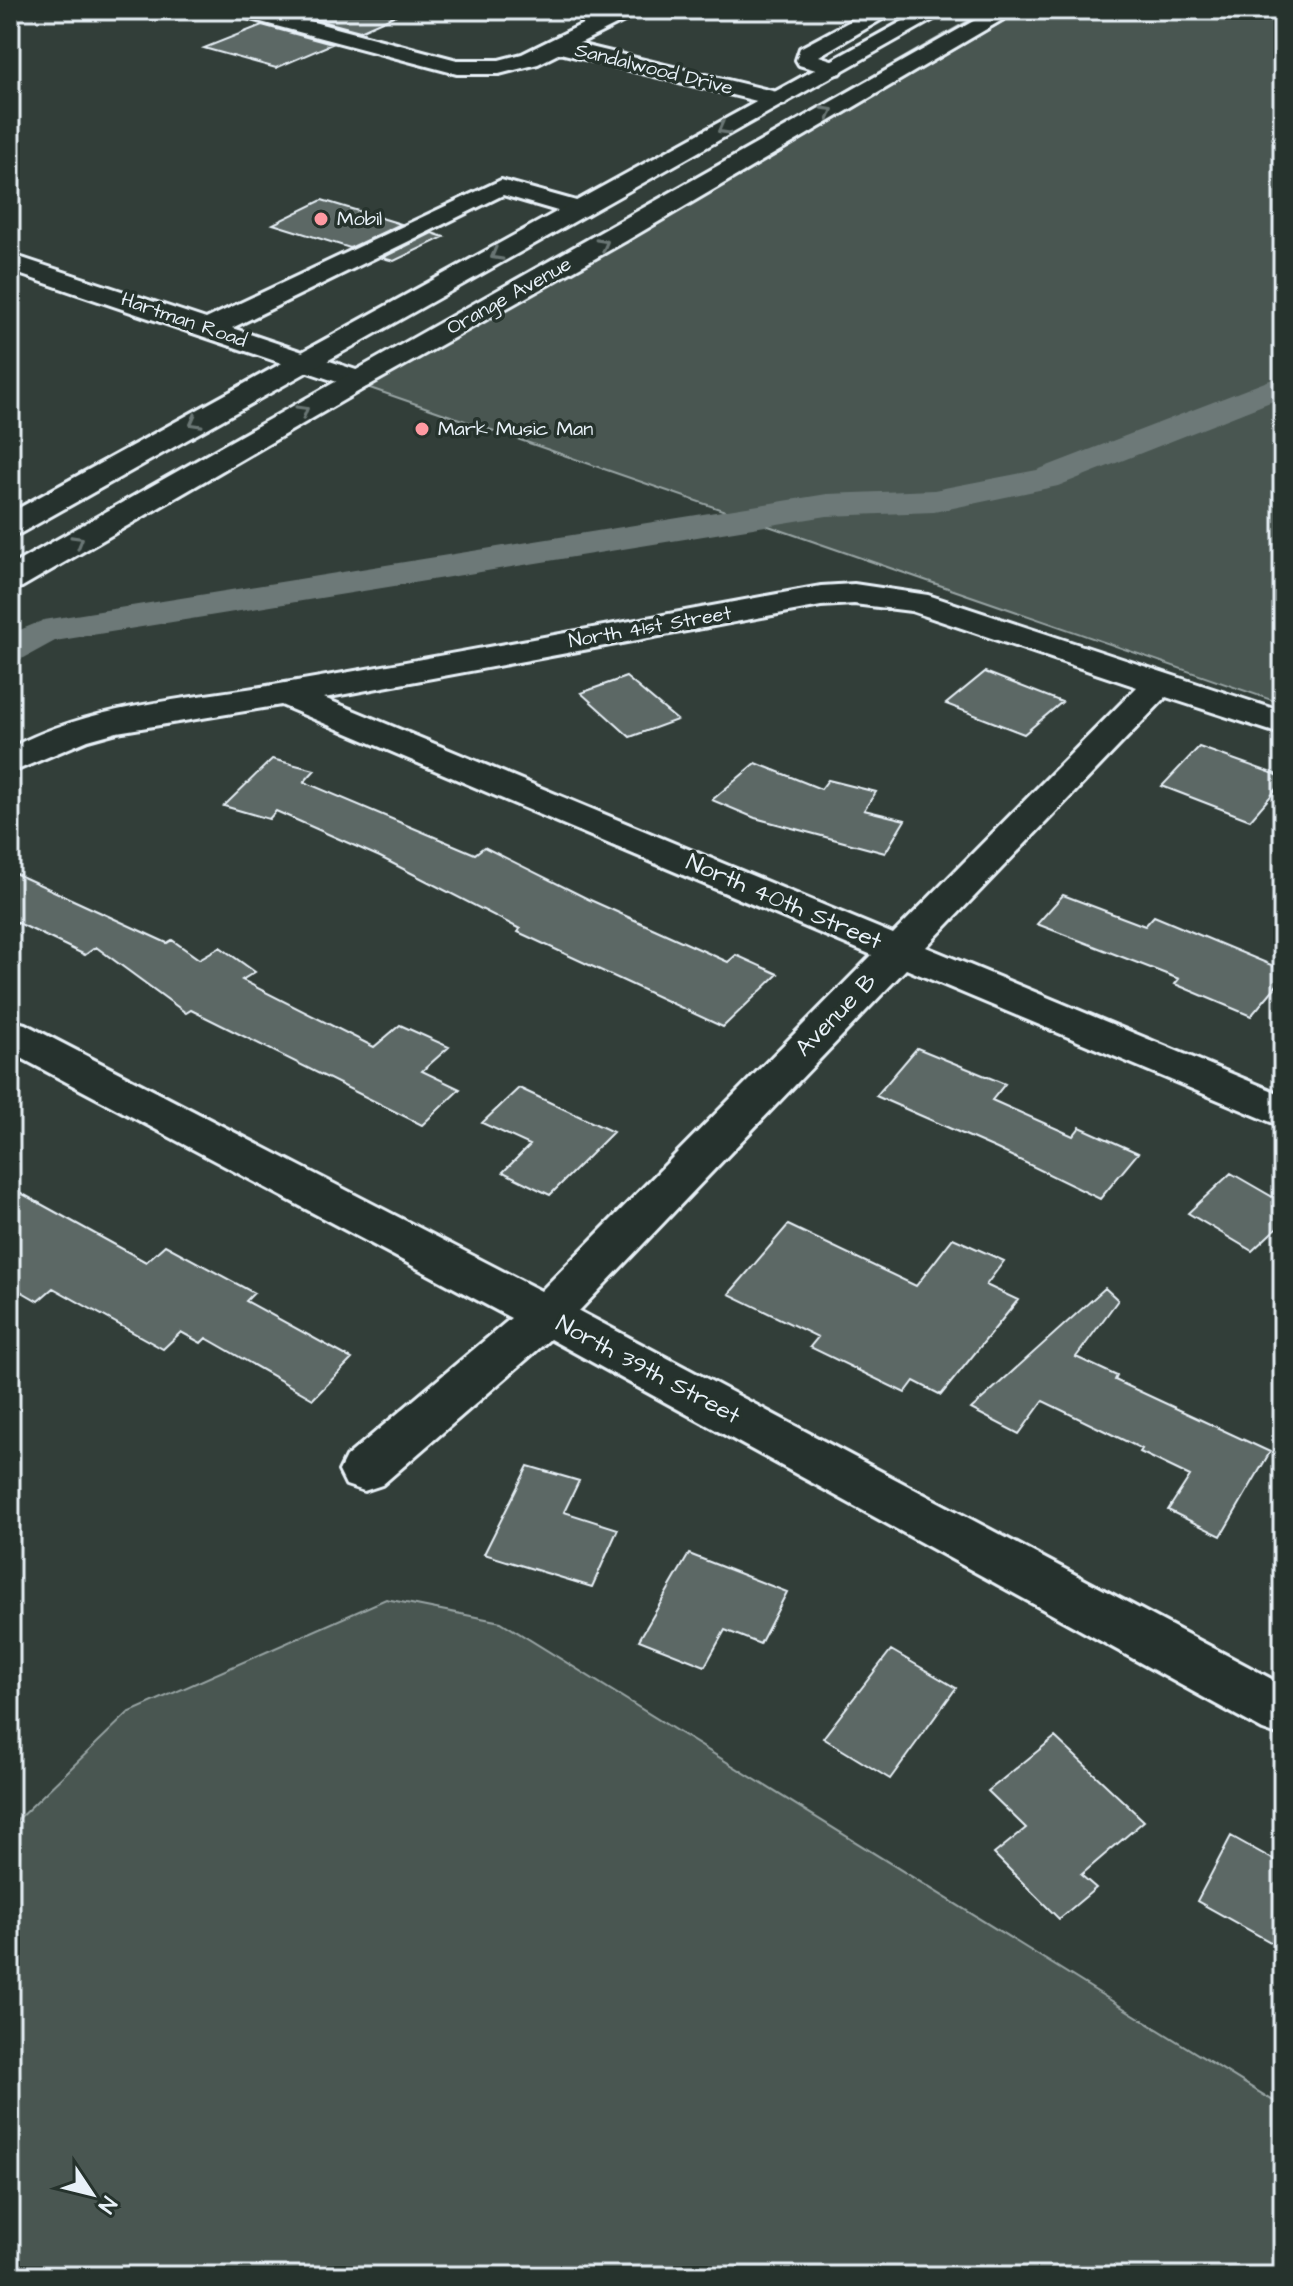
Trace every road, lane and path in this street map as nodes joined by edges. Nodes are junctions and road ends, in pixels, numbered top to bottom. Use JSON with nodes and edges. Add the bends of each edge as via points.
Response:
{"nodes":[{"id":1,"x":243,"y":10,"type":"edge"},
{"id":2,"x":628,"y":10,"type":"edge"},
{"id":3,"x":887,"y":10,"type":"edge"},
{"id":4,"x":939,"y":10,"type":"edge"},
{"id":5,"x":980,"y":10,"type":"edge"},
{"id":6,"x":1008,"y":10,"type":"edge"},
{"id":7,"x":560,"y":46,"type":"junction"},
{"id":8,"x":833,"y":68,"type":"junction"},
{"id":9,"x":885,"y":80,"type":"junction"},
{"id":10,"x":777,"y":99,"type":"junction"},
{"id":11,"x":578,"y":209,"type":"junction"},
{"id":12,"x":10,"y":262,"type":"edge"},
{"id":13,"x":208,"y":329,"type":"junction"},
{"id":14,"x":304,"y":361,"type":"junction"},
{"id":15,"x":358,"y":380,"type":"junction"},
{"id":16,"x":10,"y":526,"type":"edge"},
{"id":17,"x":10,"y":580,"type":"edge"},
{"id":18,"x":1161,"y":682,"type":"junction"},
{"id":19,"x":285,"y":694,"type":"junction"},
{"id":20,"x":1283,"y":724,"type":"edge"},
{"id":21,"x":10,"y":762,"type":"edge"},
{"id":22,"x":900,"y":950,"type":"junction"},
{"id":23,"x":10,"y":1034,"type":"edge"},
{"id":24,"x":1283,"y":1112,"type":"edge"},
{"id":25,"x":546,"y":1315,"type":"junction"},
{"id":26,"x":364,"y":1471,"type":"dead end"},
{"id":27,"x":1283,"y":1713,"type":"edge"}],
"edges":[{"from":1,"to":7,"type":"street","via":[[457,67],[499,67]]},
{"from":2,"to":7,"type":"street","name":"Sandalwood Drive"},
{"from":3,"to":8,"type":"street","via":[[808,53],[807,60]]},
{"from":4,"to":8,"type":"street","name":"Orange Avenue"},
{"from":5,"to":9,"type":"street","via":[[976,18],[884,71]]},
{"from":6,"to":9,"type":"street","name":"Orange Avenue"},
{"from":7,"to":10,"type":"street","name":"Sandalwood Drive"},
{"from":8,"to":10,"type":"street","name":"Orange Avenue"},
{"from":15,"to":9,"type":"street","name":"Orange Avenue","one_way":true},
{"from":10,"to":11,"type":"street","name":"Orange Avenue","one_way":true},
{"from":11,"to":13,"type":"street","via":[[501,187]]},
{"from":11,"to":14,"type":"street","name":"Orange Avenue","one_way":true},
{"from":12,"to":13,"type":"street","name":"Hartman Road"},
{"from":13,"to":14,"type":"street","name":"Hartman Road"},
{"from":14,"to":15,"type":"street","name":"Hartman Road"},
{"from":14,"to":16,"type":"street","name":"Orange Avenue","one_way":true},
{"from":17,"to":15,"type":"street","name":"Orange Avenue","one_way":true},
{"from":18,"to":19,"type":"street","name":"North 41st Street","via":[[916,602],[854,594]]},
{"from":18,"to":20,"type":"street","name":"North 41st Street"},
{"from":18,"to":22,"type":"street","name":"Avenue B"},
{"from":19,"to":21,"type":"street","name":"North 41st Street","via":[[118,720]]},
{"from":19,"to":22,"type":"street","name":"North 40th Street"},
{"from":22,"to":24,"type":"street","name":"North 40th Street"},
{"from":22,"to":25,"type":"street","name":"Avenue B"},
{"from":23,"to":25,"type":"street","name":"North 39th Street"},
{"from":25,"to":26,"type":"street","name":"Avenue B"},
{"from":25,"to":27,"type":"street","name":"North 39th Street"}]}
